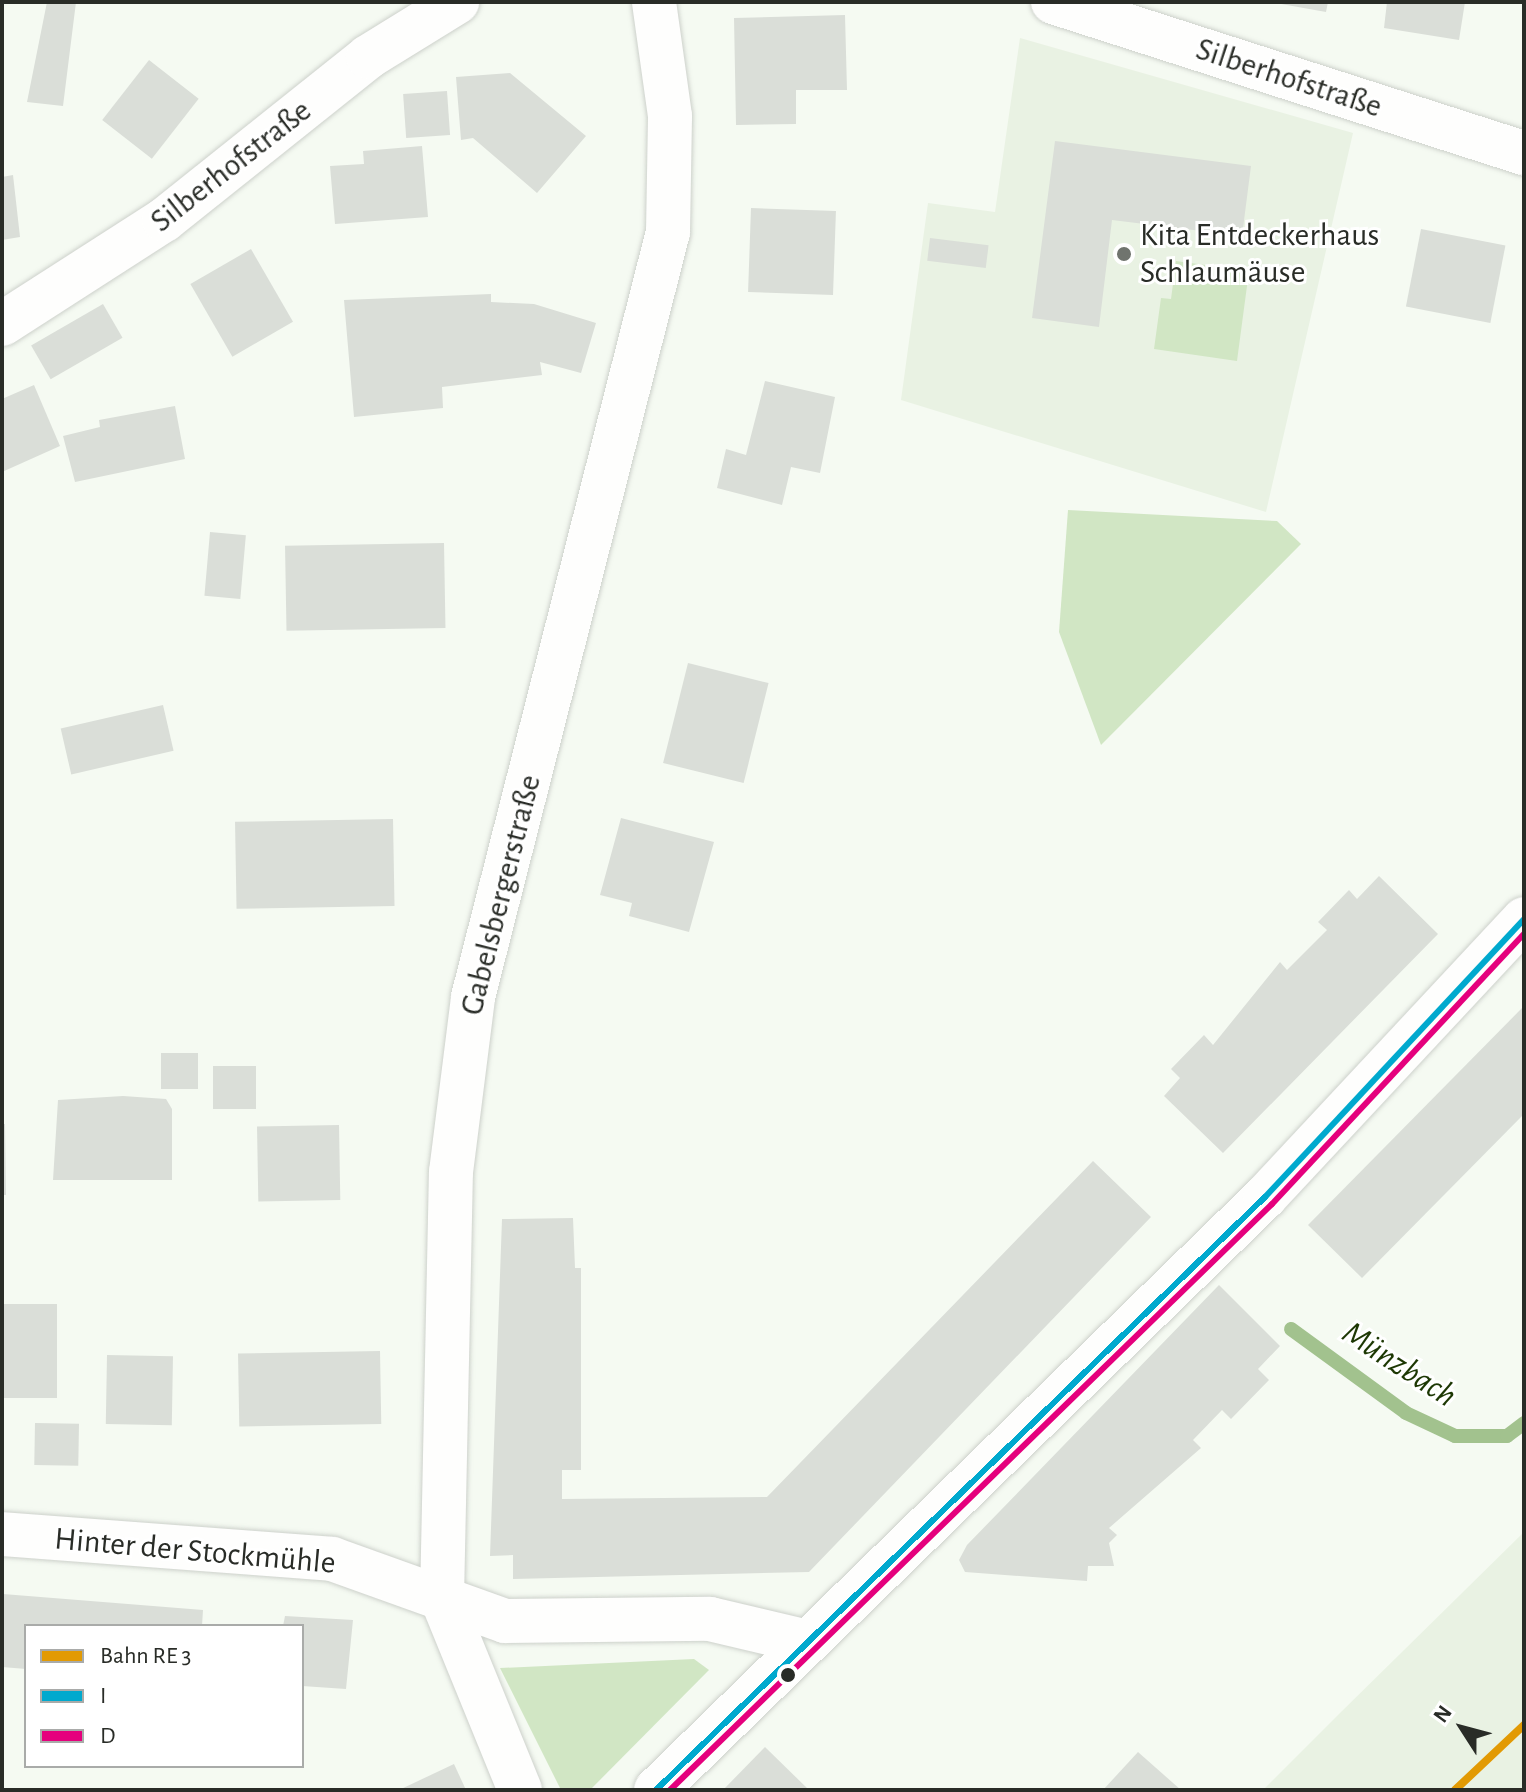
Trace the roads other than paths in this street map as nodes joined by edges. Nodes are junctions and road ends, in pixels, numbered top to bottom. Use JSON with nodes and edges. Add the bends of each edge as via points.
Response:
{"nodes":[{"id":1,"x":457,"y":2,"type":"edge"},
{"id":2,"x":654,"y":2,"type":"edge"},
{"id":3,"x":1053,"y":2,"type":"edge"},
{"id":4,"x":1524,"y":153,"type":"edge"},
{"id":5,"x":2,"y":324,"type":"edge"},
{"id":6,"x":1524,"y":919,"type":"edge"},
{"id":7,"x":2,"y":1534,"type":"edge"},
{"id":8,"x":442,"y":1599,"type":"junction"},
{"id":9,"x":807,"y":1642,"type":"junction"},
{"id":10,"x":520,"y":1790,"type":"edge"},
{"id":11,"x":656,"y":1790,"type":"edge"}],
"edges":[{"from":1,"to":5,"type":"street","name":"Silberhofstraße","via":[[368,57],[164,220]]},
{"from":2,"to":8,"type":"street","name":"Gabelsbergerstraße","via":[[670,116],[668,232],[473,997],[451,1172]]},
{"from":3,"to":4,"type":"street","name":"Silberhofstraße"},
{"from":6,"to":9,"type":"street","via":[[1265,1197]]},
{"from":7,"to":8,"type":"street","name":"Hinter der Stockmühle","via":[[332,1559]]},
{"from":8,"to":9,"type":"street","name":"Hinter der Stockmühle","via":[[505,1621],[710,1619]]},
{"from":8,"to":10,"type":"street","name":"Gabelsbergerstraße"},
{"from":9,"to":11,"type":"street"}]}
